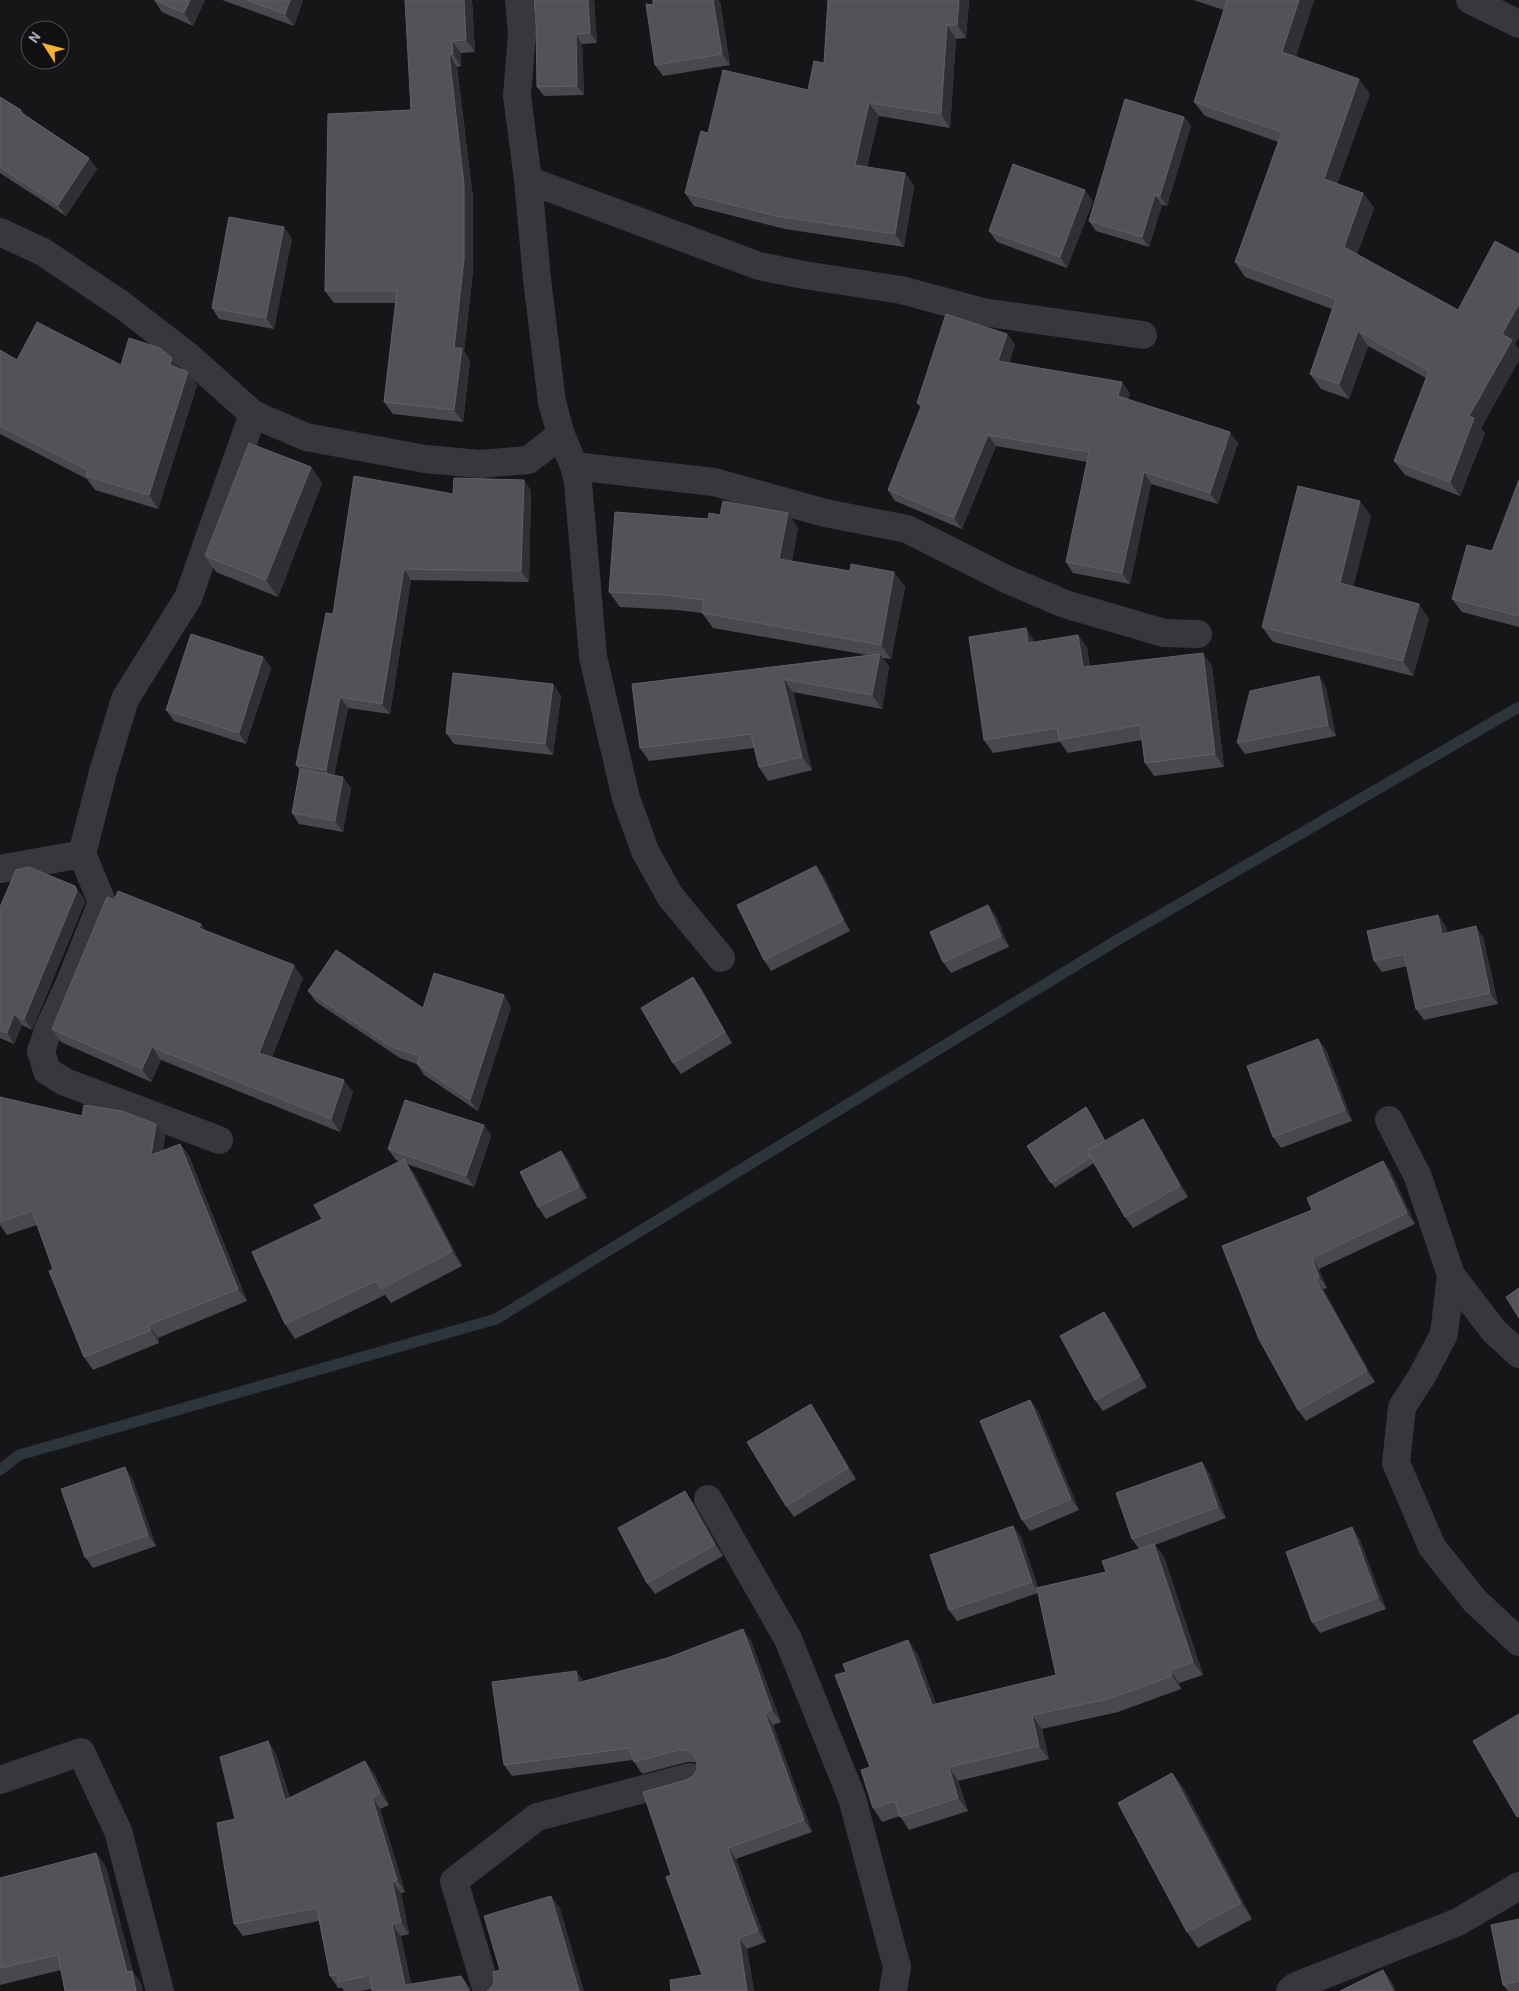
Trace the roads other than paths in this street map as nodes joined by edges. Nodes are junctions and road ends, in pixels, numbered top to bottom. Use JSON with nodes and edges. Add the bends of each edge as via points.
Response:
{"nodes":[{"id":1,"x":520,"y":0,"type":"edge"},
{"id":2,"x":1470,"y":0,"type":"edge"},
{"id":3,"x":1519,"y":24,"type":"edge"},
{"id":4,"x":528,"y":180,"type":"junction"},
{"id":5,"x":0,"y":232,"type":"edge"},
{"id":6,"x":1143,"y":335,"type":"dead end"},
{"id":7,"x":253,"y":414,"type":"junction"},
{"id":8,"x":561,"y":435,"type":"junction"},
{"id":9,"x":574,"y":466,"type":"junction"},
{"id":10,"x":1198,"y":634,"type":"dead end"},
{"id":11,"x":82,"y":854,"type":"junction"},
{"id":12,"x":0,"y":869,"type":"edge"},
{"id":13,"x":721,"y":958,"type":"dead end"},
{"id":14,"x":1389,"y":1120,"type":"dead end"},
{"id":15,"x":219,"y":1140,"type":"dead end"},
{"id":16,"x":1450,"y":1275,"type":"junction"},
{"id":17,"x":1519,"y":1354,"type":"edge"},
{"id":18,"x":708,"y":1499,"type":"dead end"},
{"id":19,"x":1519,"y":1642,"type":"edge"},
{"id":20,"x":690,"y":1777,"type":"edge"},
{"id":21,"x":0,"y":1780,"type":"edge"},
{"id":22,"x":1519,"y":1886,"type":"edge"},
{"id":23,"x":160,"y":1991,"type":"edge"},
{"id":24,"x":487,"y":1991,"type":"edge"},
{"id":25,"x":893,"y":1991,"type":"edge"},
{"id":26,"x":1290,"y":1991,"type":"edge"}],
"edges":[{"from":1,"to":4,"type":"street","via":[[522,33],[517,96]]},
{"from":2,"to":3,"type":"street"},
{"from":4,"to":6,"type":"street","via":[[759,266],[901,290],[983,312]]},
{"from":4,"to":8,"type":"street","via":[[536,279],[552,402]]},
{"from":5,"to":7,"type":"street","via":[[43,252],[122,305],[188,356]]},
{"from":7,"to":8,"type":"street","via":[[306,437],[426,459],[480,464],[528,460]]},
{"from":7,"to":11,"type":"street","via":[[188,598],[125,699]]},
{"from":8,"to":9,"type":"street"},
{"from":9,"to":10,"type":"street","via":[[714,482],[825,513],[907,529],[1065,604],[1164,633]]},
{"from":9,"to":13,"type":"street","via":[[593,657],[626,798],[646,851],[670,896]]},
{"from":11,"to":12,"type":"street"},
{"from":11,"to":15,"type":"street","via":[[102,902],[41,1051],[47,1071],[65,1082]]},
{"from":14,"to":16,"type":"street","via":[[1418,1178]]},
{"from":16,"to":17,"type":"street","via":[[1494,1331]]},
{"from":16,"to":19,"type":"street","via":[[1444,1334],[1402,1407],[1396,1463],[1432,1547],[1475,1601]]},
{"from":18,"to":25,"type":"street","via":[[788,1639],[852,1798],[897,1967]]},
{"from":20,"to":24,"type":"street","via":[[536,1817],[454,1881]]},
{"from":21,"to":23,"type":"street","via":[[81,1752],[118,1830]]},
{"from":22,"to":26,"type":"street","via":[[1458,1922]]}]}
